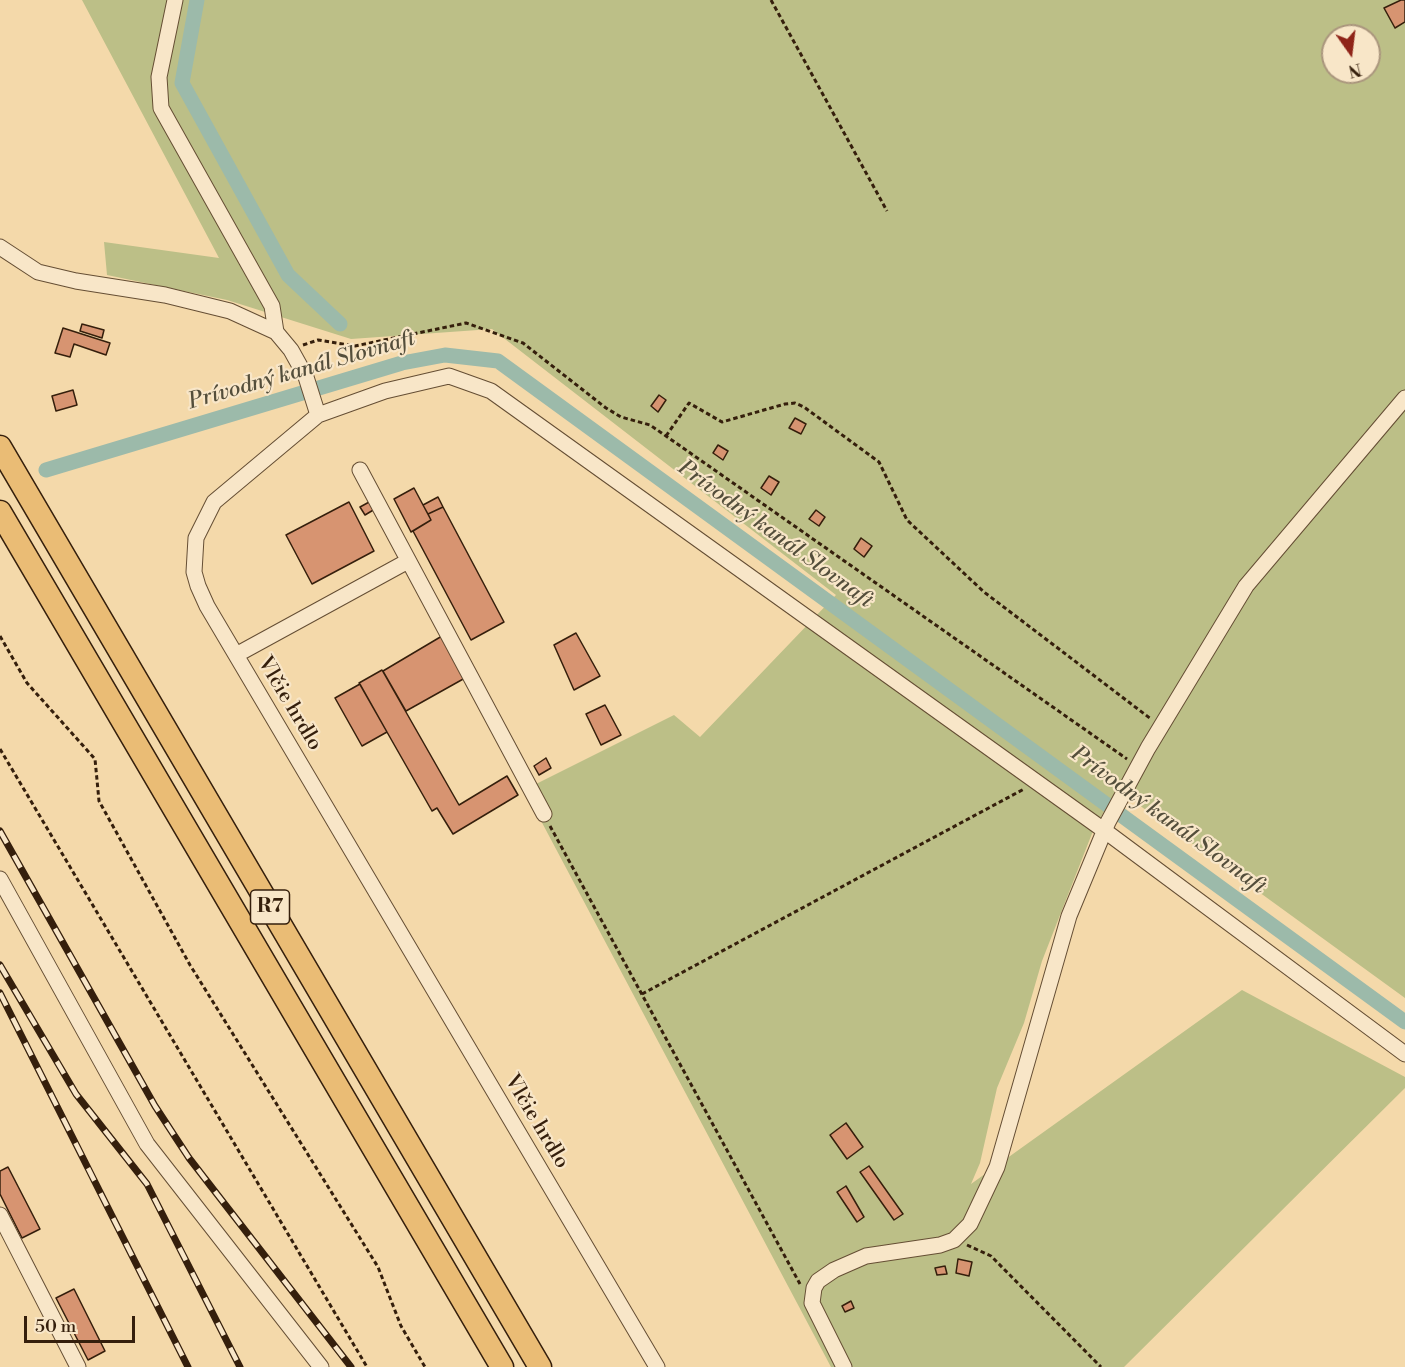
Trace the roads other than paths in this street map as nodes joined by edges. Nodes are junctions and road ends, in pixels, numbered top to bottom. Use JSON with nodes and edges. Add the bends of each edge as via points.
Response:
{"nodes":[{"id":1,"x":175,"y":0,"type":"edge"},
{"id":2,"x":0,"y":247,"type":"edge"},
{"id":3,"x":276,"y":333,"type":"junction"},
{"id":4,"x":1405,"y":398,"type":"edge"},
{"id":5,"x":316,"y":409,"type":"junction"},
{"id":6,"x":0,"y":447,"type":"edge"},
{"id":7,"x":360,"y":470,"type":"dead end"},
{"id":8,"x":0,"y":512,"type":"edge"},
{"id":9,"x":408,"y":561,"type":"junction"},
{"id":10,"x":236,"y":655,"type":"junction"},
{"id":11,"x":544,"y":814,"type":"road end"},
{"id":12,"x":1106,"y":827,"type":"junction"},
{"id":13,"x":0,"y":879,"type":"edge"},
{"id":14,"x":1405,"y":1054,"type":"edge"},
{"id":15,"x":0,"y":1215,"type":"edge"},
{"id":16,"x":78,"y":1367,"type":"edge"},
{"id":17,"x":321,"y":1367,"type":"edge"},
{"id":18,"x":502,"y":1367,"type":"edge"},
{"id":19,"x":540,"y":1367,"type":"edge"},
{"id":20,"x":657,"y":1367,"type":"edge"},
{"id":21,"x":844,"y":1367,"type":"edge"}],
"edges":[{"from":1,"to":3,"type":"street","via":[[159,77],[161,108],[272,306]]},
{"from":2,"to":3,"type":"street","via":[[38,272],[230,310]]},
{"from":3,"to":5,"type":"street","via":[[306,377]]},
{"from":4,"to":12,"type":"street","via":[[1246,586]]},
{"from":5,"to":10,"type":"street","name":"Vlčie hrdlo","via":[[214,502],[196,538],[194,572],[198,586]]},
{"from":5,"to":12,"type":"street","via":[[449,376],[491,391],[1037,782]]},
{"from":6,"to":19,"type":"highway","number":"R7"},
{"from":7,"to":9,"type":"street"},
{"from":8,"to":18,"type":"highway","number":"R7"},
{"from":9,"to":10,"type":"street"},
{"from":9,"to":11,"type":"street"},
{"from":10,"to":20,"type":"street","name":"Vlčie hrdlo"},
{"from":12,"to":14,"type":"street"},
{"from":12,"to":21,"type":"street","via":[[1069,916],[997,1167],[970,1224],[954,1240],[940,1245],[866,1256],[834,1269],[814,1288],[815,1312]]},
{"from":13,"to":17,"type":"street","via":[[147,1144]]},
{"from":15,"to":16,"type":"street"}]}
